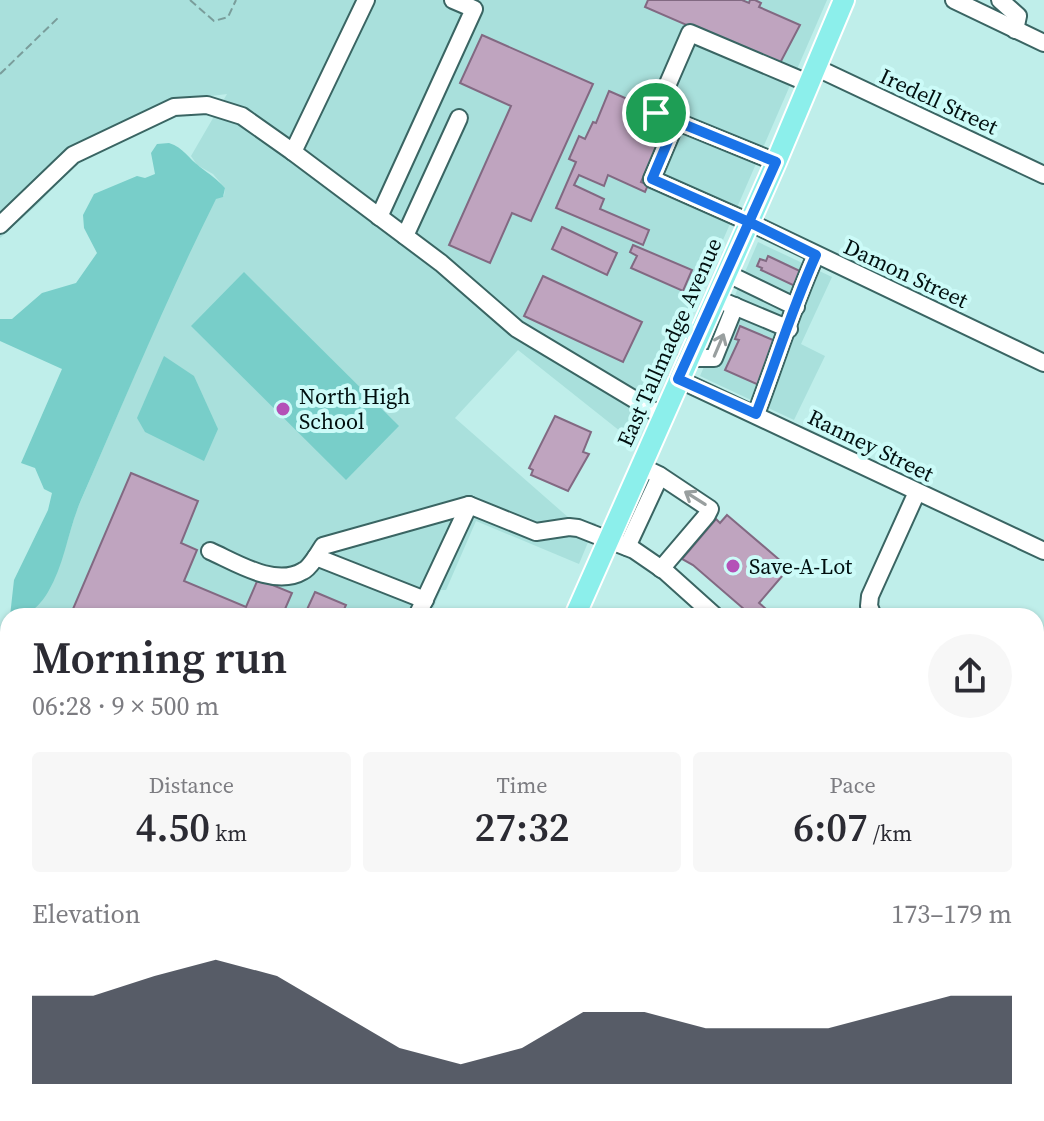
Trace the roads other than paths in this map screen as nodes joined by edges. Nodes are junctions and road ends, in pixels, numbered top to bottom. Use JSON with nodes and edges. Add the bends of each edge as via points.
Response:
{"nodes":[{"id":1,"x":366,"y":0,"type":"edge"},
{"id":2,"x":453,"y":0,"type":"edge"},
{"id":3,"x":844,"y":0,"type":"edge"},
{"id":4,"x":954,"y":0,"type":"edge"},
{"id":5,"x":1000,"y":0,"type":"edge"},
{"id":6,"x":974,"y":4,"type":"edge"},
{"id":7,"x":1015,"y":30,"type":"junction"},
{"id":8,"x":1044,"y":43,"type":"edge"},
{"id":9,"x":811,"y":75,"type":"junction"},
{"id":10,"x":656,"y":113,"type":"junction"},
{"id":11,"x":459,"y":118,"type":"dead end"},
{"id":12,"x":293,"y":152,"type":"junction"},
{"id":13,"x":776,"y":162,"type":"junction"},
{"id":14,"x":1044,"y":175,"type":"edge"},
{"id":15,"x":379,"y":217,"type":"junction"},
{"id":16,"x":749,"y":222,"type":"junction"},
{"id":17,"x":0,"y":225,"type":"edge"},
{"id":18,"x":405,"y":236,"type":"junction"},
{"id":19,"x":816,"y":255,"type":"junction"},
{"id":20,"x":726,"y":273,"type":"junction"},
{"id":21,"x":715,"y":297,"type":"junction"},
{"id":22,"x":797,"y":302,"type":"junction"},
{"id":23,"x":735,"y":306,"type":"junction"},
{"id":24,"x":789,"y":329,"type":"junction"},
{"id":25,"x":687,"y":358,"type":"junction"},
{"id":26,"x":1044,"y":363,"type":"edge"},
{"id":27,"x":678,"y":379,"type":"junction"},
{"id":28,"x":756,"y":414,"type":"junction"},
{"id":29,"x":662,"y":416,"type":"junction"},
{"id":30,"x":640,"y":466,"type":"junction"},
{"id":31,"x":660,"y":476,"type":"junction"},
{"id":32,"x":917,"y":492,"type":"junction"},
{"id":33,"x":469,"y":505,"type":"junction"},
{"id":34,"x":618,"y":544,"type":"junction"},
{"id":35,"x":210,"y":551,"type":"dead end"},
{"id":36,"x":1044,"y":551,"type":"edge"},
{"id":37,"x":316,"y":557,"type":"junction"},
{"id":38,"x":661,"y":569,"type":"junction"},
{"id":39,"x":421,"y":608,"type":"edge"},
{"id":40,"x":580,"y":608,"type":"edge"},
{"id":41,"x":706,"y":608,"type":"edge"},
{"id":42,"x":870,"y":608,"type":"edge"}],
"edges":[{"from":1,"to":12,"type":"street"},
{"from":2,"to":15,"type":"street","via":[[474,9]]},
{"from":3,"to":9,"type":"main road","name":"East Tallmadge Avenue"},
{"from":4,"to":6,"type":"street"},
{"from":5,"to":7,"type":"street","via":[[1018,16]]},
{"from":6,"to":7,"type":"street"},
{"from":7,"to":8,"type":"street"},
{"from":9,"to":10,"type":"street","name":"Iredell Street","via":[[690,33]]},
{"from":9,"to":13,"type":"main road","name":"East Tallmadge Avenue"},
{"from":9,"to":14,"type":"street","name":"Iredell Street"},
{"from":10,"to":13,"type":"street"},
{"from":10,"to":16,"type":"street","name":"Damon Street","via":[[650,125],[671,134],[652,179]]},
{"from":11,"to":18,"type":"street"},
{"from":12,"to":15,"type":"street"},
{"from":12,"to":17,"type":"street","via":[[242,116],[207,105],[174,107],[73,155]]},
{"from":13,"to":16,"type":"main road","name":"East Tallmadge Avenue"},
{"from":15,"to":18,"type":"street"},
{"from":16,"to":19,"type":"street","name":"Damon Street"},
{"from":16,"to":20,"type":"main road","name":"East Tallmadge Avenue"},
{"from":18,"to":29,"type":"street","via":[[517,329]]},
{"from":19,"to":22,"type":"street"},
{"from":19,"to":26,"type":"street","name":"Damon Street"},
{"from":20,"to":21,"type":"main road","name":"East Tallmadge Avenue"},
{"from":20,"to":22,"type":"street"},
{"from":21,"to":23,"type":"street"},
{"from":21,"to":25,"type":"main road","name":"East Tallmadge Avenue"},
{"from":22,"to":24,"type":"street"},
{"from":23,"to":24,"type":"street"},
{"from":25,"to":23,"type":"street","one_way":true,"via":[[714,358]]},
{"from":24,"to":28,"type":"street"},
{"from":25,"to":27,"type":"main road","name":"East Tallmadge Avenue"},
{"from":27,"to":28,"type":"street","name":"Ranney Street"},
{"from":27,"to":29,"type":"main road","name":"East Tallmadge Avenue"},
{"from":28,"to":32,"type":"street","name":"Ranney Street"},
{"from":29,"to":30,"type":"main road","name":"East Tallmadge Avenue"},
{"from":30,"to":31,"type":"street"},
{"from":30,"to":34,"type":"main road","name":"East Tallmadge Avenue"},
{"from":31,"to":34,"type":"street"},
{"from":38,"to":31,"type":"street","one_way":true,"via":[[710,509]]},
{"from":32,"to":36,"type":"street","name":"Ranney Street"},
{"from":32,"to":42,"type":"street","via":[[870,596]]},
{"from":33,"to":34,"type":"street","via":[[536,532],[569,527]]},
{"from":33,"to":37,"type":"street","via":[[323,546]]},
{"from":33,"to":39,"type":"street"},
{"from":34,"to":38,"type":"street"},
{"from":34,"to":40,"type":"main road","name":"East Tallmadge Avenue"},
{"from":35,"to":37,"type":"street","via":[[282,577],[303,572]]},
{"from":37,"to":39,"type":"street"},
{"from":38,"to":41,"type":"street"}]}
